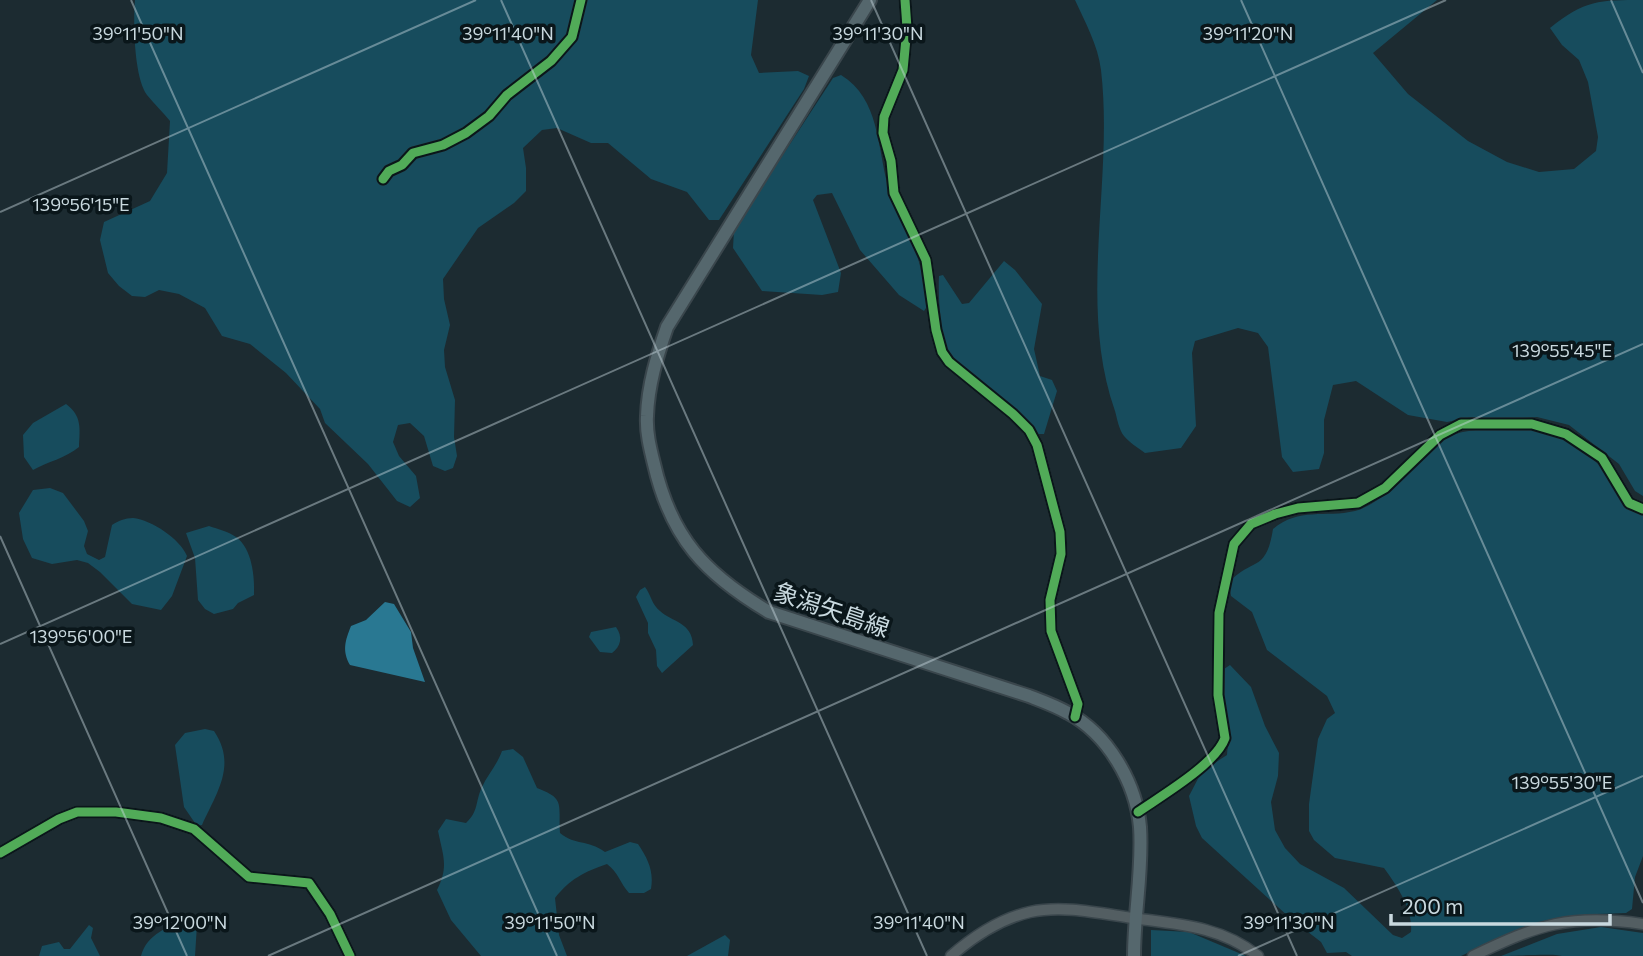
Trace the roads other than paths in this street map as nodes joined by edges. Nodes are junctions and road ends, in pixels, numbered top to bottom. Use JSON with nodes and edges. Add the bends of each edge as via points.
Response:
{"nodes":[{"id":1,"x":580,"y":0,"type":"edge"},
{"id":2,"x":870,"y":0,"type":"edge"},
{"id":3,"x":905,"y":0,"type":"edge"},
{"id":4,"x":383,"y":179,"type":"dead end"},
{"id":5,"x":1643,"y":509,"type":"edge"},
{"id":6,"x":1075,"y":717,"type":"junction"},
{"id":7,"x":1138,"y":812,"type":"junction"},
{"id":8,"x":0,"y":853,"type":"edge"},
{"id":9,"x":1135,"y":918,"type":"junction"},
{"id":10,"x":1643,"y":924,"type":"edge"},
{"id":11,"x":350,"y":956,"type":"edge"},
{"id":12,"x":951,"y":956,"type":"edge"},
{"id":13,"x":1135,"y":956,"type":"edge"},
{"id":14,"x":1258,"y":956,"type":"edge"},
{"id":15,"x":1473,"y":956,"type":"edge"}],
"edges":[{"from":1,"to":4,"type":"street","via":[[572,37],[551,61],[466,133],[413,153]]},
{"from":2,"to":6,"type":"main road","name":"象潟矢島線","via":[[667,327],[646,419],[657,477],[670,513],[694,553],[730,587],[769,612],[1018,692]]},
{"from":3,"to":6,"type":"street","via":[[903,71],[884,117],[883,133],[894,193],[926,260],[942,352],[1013,414],[1037,445],[1060,532],[1061,554],[1050,600],[1051,631],[1079,704]]},
{"from":5,"to":7,"type":"street","via":[[1629,503],[1602,458],[1566,433],[1532,424],[1461,424],[1440,435],[1385,488],[1359,503],[1298,508],[1251,524],[1234,544],[1219,612],[1218,695],[1223,744],[1202,766]]},
{"from":6,"to":7,"type":"main road","name":"象潟矢島線","via":[[1118,762]]},
{"from":7,"to":9,"type":"main road","name":"象潟矢島線"},
{"from":8,"to":11,"type":"street","via":[[77,812],[169,820],[194,829],[248,877],[309,883]]},
{"from":9,"to":12,"type":"street","via":[[1060,909],[1030,912],[976,934]]},
{"from":9,"to":13,"type":"main road","name":"象潟矢島線"},
{"from":9,"to":14,"type":"street","via":[[1197,926]]},
{"from":10,"to":15,"type":"street","via":[[1608,919],[1557,923],[1518,934]]}]}
